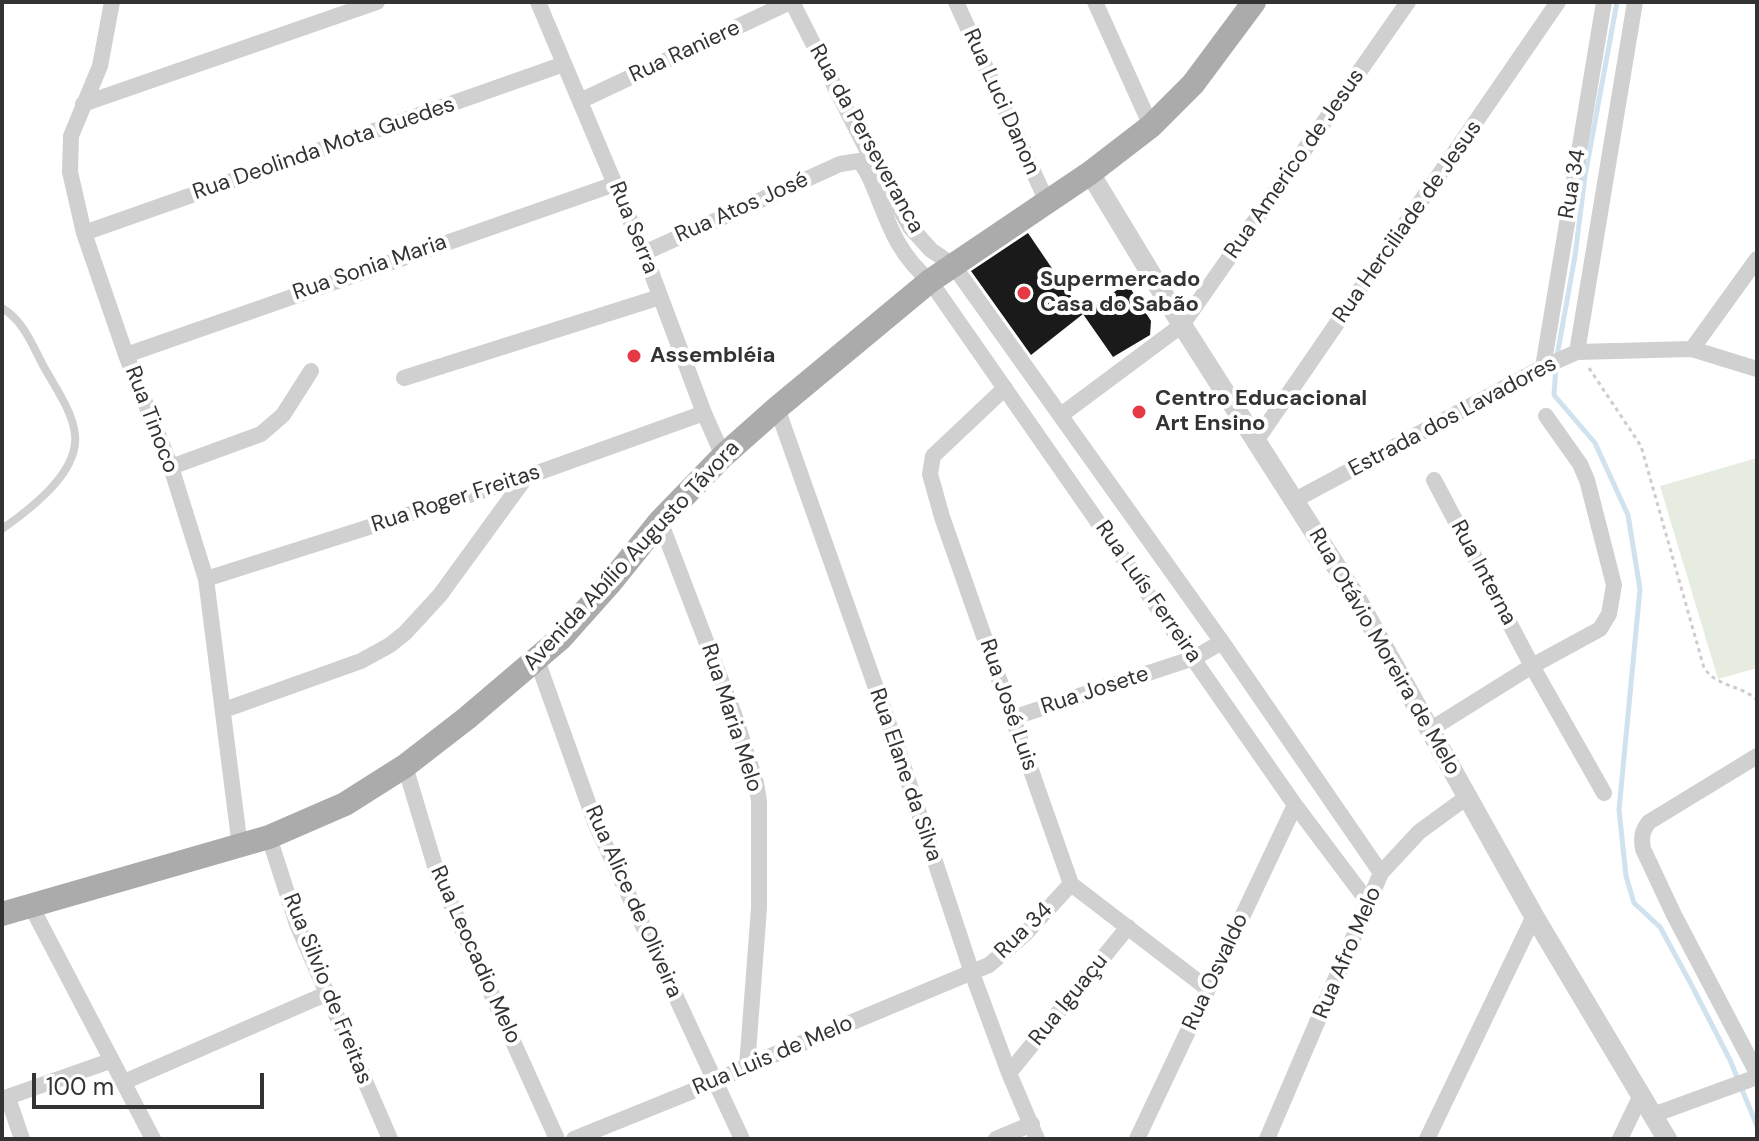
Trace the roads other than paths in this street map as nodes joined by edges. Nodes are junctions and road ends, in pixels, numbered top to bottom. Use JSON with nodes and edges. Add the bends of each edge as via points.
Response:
{"nodes":[{"id":1,"x":112,"y":2,"type":"edge"},
{"id":2,"x":377,"y":2,"type":"edge"},
{"id":3,"x":538,"y":2,"type":"edge"},
{"id":4,"x":791,"y":2,"type":"edge"},
{"id":5,"x":956,"y":2,"type":"edge"},
{"id":6,"x":1095,"y":2,"type":"edge"},
{"id":7,"x":1408,"y":2,"type":"edge"},
{"id":8,"x":1558,"y":2,"type":"edge"},
{"id":9,"x":1604,"y":2,"type":"edge"},
{"id":10,"x":1635,"y":2,"type":"edge"},
{"id":11,"x":1242,"y":9,"type":"edge"},
{"id":12,"x":564,"y":64,"type":"junction"},
{"id":13,"x":580,"y":101,"type":"junction"},
{"id":14,"x":83,"y":104,"type":"junction"},
{"id":15,"x":1151,"y":126,"type":"junction"},
{"id":16,"x":840,"y":164,"type":"joint"},
{"id":17,"x":1090,"y":173,"type":"junction"},
{"id":18,"x":615,"y":184,"type":"junction"},
{"id":19,"x":1047,"y":202,"type":"junction"},
{"id":20,"x":84,"y":233,"type":"junction"},
{"id":21,"x":644,"y":253,"type":"junction"},
{"id":22,"x":1757,"y":259,"type":"edge"},
{"id":23,"x":953,"y":265,"type":"junction"},
{"id":24,"x":930,"y":281,"type":"junction"},
{"id":25,"x":660,"y":297,"type":"junction"},
{"id":26,"x":2,"y":308,"type":"edge"},
{"id":27,"x":1182,"y":325,"type":"junction"},
{"id":28,"x":1692,"y":349,"type":"junction"},
{"id":29,"x":1574,"y":354,"type":"junction"},
{"id":30,"x":126,"y":355,"type":"junction"},
{"id":31,"x":1547,"y":365,"type":"junction"},
{"id":32,"x":1757,"y":369,"type":"edge"},
{"id":33,"x":311,"y":371,"type":"dead end"},
{"id":34,"x":404,"y":378,"type":"dead end"},
{"id":35,"x":1005,"y":388,"type":"junction"},
{"id":36,"x":1041,"y":388,"type":"junction"},
{"id":37,"x":1017,"y":404,"type":"junction"},
{"id":38,"x":777,"y":408,"type":"junction"},
{"id":39,"x":704,"y":413,"type":"junction"},
{"id":40,"x":1061,"y":415,"type":"junction"},
{"id":41,"x":1546,"y":416,"type":"dead end"},
{"id":42,"x":1256,"y":441,"type":"junction"},
{"id":43,"x":723,"y":456,"type":"junction"},
{"id":44,"x":171,"y":467,"type":"junction"},
{"id":45,"x":526,"y":477,"type":"junction"},
{"id":46,"x":1434,"y":480,"type":"dead end"},
{"id":47,"x":1295,"y":500,"type":"junction"},
{"id":48,"x":660,"y":521,"type":"junction"},
{"id":49,"x":2,"y":529,"type":"edge"},
{"id":50,"x":206,"y":579,"type":"junction"},
{"id":51,"x":1222,"y":642,"type":"junction"},
{"id":52,"x":1194,"y":658,"type":"junction"},
{"id":53,"x":537,"y":660,"type":"junction"},
{"id":54,"x":1532,"y":666,"type":"junction"},
{"id":55,"x":224,"y":710,"type":"junction"},
{"id":56,"x":1012,"y":718,"type":"junction"},
{"id":57,"x":1428,"y":731,"type":"junction"},
{"id":58,"x":1757,"y":756,"type":"edge"},
{"id":59,"x":405,"y":766,"type":"junction"},
{"id":60,"x":1604,"y":793,"type":"dead end"},
{"id":61,"x":1467,"y":797,"type":"junction"},
{"id":62,"x":1295,"y":805,"type":"junction"},
{"id":63,"x":269,"y":837,"type":"junction"},
{"id":64,"x":240,"y":847,"type":"junction"},
{"id":65,"x":1381,"y":873,"type":"junction"},
{"id":66,"x":1071,"y":884,"type":"junction"},
{"id":67,"x":1368,"y":902,"type":"junction"},
{"id":68,"x":31,"y":906,"type":"junction"},
{"id":69,"x":2,"y":914,"type":"edge"},
{"id":70,"x":1534,"y":916,"type":"junction"},
{"id":71,"x":1128,"y":927,"type":"junction"},
{"id":72,"x":972,"y":973,"type":"junction"},
{"id":73,"x":1208,"y":989,"type":"junction"},
{"id":74,"x":326,"y":994,"type":"junction"},
{"id":75,"x":110,"y":1061,"type":"junction"},
{"id":76,"x":747,"y":1066,"type":"junction"},
{"id":77,"x":1009,"y":1073,"type":"junction"},
{"id":78,"x":1755,"y":1076,"type":"edge"},
{"id":79,"x":124,"y":1082,"type":"junction"},
{"id":80,"x":715,"y":1082,"type":"junction"},
{"id":81,"x":1641,"y":1095,"type":"junction"},
{"id":82,"x":5,"y":1098,"type":"edge"},
{"id":83,"x":1653,"y":1115,"type":"junction"},
{"id":84,"x":1034,"y":1131,"type":"edge"},
{"id":85,"x":22,"y":1139,"type":"edge"},
{"id":86,"x":153,"y":1139,"type":"edge"},
{"id":87,"x":390,"y":1139,"type":"edge"},
{"id":88,"x":557,"y":1139,"type":"edge"},
{"id":89,"x":574,"y":1139,"type":"edge"},
{"id":90,"x":742,"y":1139,"type":"edge"},
{"id":91,"x":996,"y":1139,"type":"edge"},
{"id":92,"x":1137,"y":1139,"type":"edge"},
{"id":93,"x":1267,"y":1139,"type":"edge"},
{"id":94,"x":1427,"y":1139,"type":"edge"},
{"id":95,"x":1620,"y":1139,"type":"edge"},
{"id":96,"x":1667,"y":1139,"type":"edge"}],
"edges":[{"from":1,"to":14,"type":"street","name":"Rua Tinoco","via":[[100,66]]},
{"from":2,"to":14,"type":"street"},
{"from":3,"to":12,"type":"street","name":"Rua Serra"},
{"from":4,"to":13,"type":"street","name":"Rua Raniere"},
{"from":4,"to":23,"type":"street","name":"Rua da Perseveranca","via":[[910,227]]},
{"from":5,"to":19,"type":"street","name":"Rua Luci Danon"},
{"from":6,"to":15,"type":"street"},
{"from":7,"to":27,"type":"street","name":"Rua Americo de Jesus"},
{"from":8,"to":42,"type":"street","name":"Rua Herciliade de Jesus"},
{"from":9,"to":31,"type":"street","name":"Rua 34"},
{"from":10,"to":29,"type":"street"},
{"from":11,"to":15,"type":"main road","name":"Avenida Abílio Augusto Távora","via":[[1193,84]]},
{"from":12,"to":13,"type":"street","name":"Rua Serra"},
{"from":12,"to":20,"type":"street","name":"Rua Deolinda Mota Guedes"},
{"from":13,"to":18,"type":"street","name":"Rua Serra"},
{"from":14,"to":20,"type":"street","name":"Rua Tinoco","via":[[69,151]]},
{"from":15,"to":17,"type":"main road","name":"Avenida Abílio Augusto Távora"},
{"from":16,"to":21,"type":"street","name":"Rua Atos José"},
{"from":16,"to":24,"type":"street","name":"Rua Luís Ferreira","via":[[855,160],[863,165],[906,258]]},
{"from":17,"to":19,"type":"main road","name":"Avenida Abílio Augusto Távora"},
{"from":17,"to":27,"type":"street","name":"Rua Otávio Moreira de Melo"},
{"from":18,"to":21,"type":"street","name":"Rua Serra"},
{"from":18,"to":30,"type":"street","name":"Rua Sonia Maria"},
{"from":19,"to":23,"type":"main road","name":"Avenida Abílio Augusto Távora"},
{"from":20,"to":30,"type":"street","name":"Rua Tinoco"},
{"from":21,"to":25,"type":"street","name":"Rua Serra"},
{"from":22,"to":28,"type":"street"},
{"from":23,"to":24,"type":"main road","name":"Avenida Abílio Augusto Távora"},
{"from":23,"to":36,"type":"street","name":"Rua Luís Ferreira"},
{"from":24,"to":35,"type":"street","name":"Rua Luís Ferreira"},
{"from":24,"to":38,"type":"main road","name":"Avenida Abílio Augusto Távora"},
{"from":25,"to":34,"type":"street"},
{"from":25,"to":39,"type":"street","name":"Rua Serra"},
{"from":26,"to":49,"type":"lane","via":[[21,324],[76,439],[51,490]]},
{"from":27,"to":40,"type":"street","name":"Rua Americo de Jesus"},
{"from":27,"to":42,"type":"street","name":"Rua Otávio Moreira de Melo"},
{"from":28,"to":29,"type":"street","name":"Estrada dos Lavadores"},
{"from":28,"to":32,"type":"street","name":"Estrada dos Lavadores"},
{"from":29,"to":31,"type":"street","name":"Estrada dos Lavadores"},
{"from":30,"to":44,"type":"street","name":"Rua Tinoco"},
{"from":31,"to":47,"type":"street","name":"Estrada dos Lavadores"},
{"from":33,"to":44,"type":"street","via":[[283,415],[261,434]]},
{"from":35,"to":37,"type":"street","name":"Rua Luís Ferreira"},
{"from":35,"to":56,"type":"street","name":"Rua José Luis","via":[[938,450],[930,474]]},
{"from":36,"to":37,"type":"street"},
{"from":36,"to":40,"type":"street","name":"Rua Luís Ferreira"},
{"from":37,"to":52,"type":"street","name":"Rua Luís Ferreira"},
{"from":38,"to":43,"type":"main road","name":"Avenida Abílio Augusto Távora"},
{"from":38,"to":72,"type":"street","name":"Rua Elane da Silva"},
{"from":39,"to":43,"type":"street","name":"Rua Serra"},
{"from":39,"to":45,"type":"street","name":"Rua Roger Freitas"},
{"from":40,"to":51,"type":"street","name":"Rua Luís Ferreira"},
{"from":41,"to":54,"type":"street","via":[[1584,471],[1614,585],[1609,614],[1600,629]]},
{"from":42,"to":47,"type":"street","name":"Rua Otávio Moreira de Melo"},
{"from":43,"to":48,"type":"main road","name":"Avenida Abílio Augusto Távora"},
{"from":44,"to":50,"type":"street","name":"Rua Tinoco"},
{"from":45,"to":50,"type":"street","name":"Rua Roger Freitas"},
{"from":45,"to":55,"type":"street","via":[[440,595],[398,639],[361,661]]},
{"from":46,"to":54,"type":"street","name":"Rua Interna"},
{"from":47,"to":57,"type":"street","name":"Rua Otávio Moreira de Melo","via":[[1355,596]]},
{"from":48,"to":53,"type":"main road","name":"Avenida Abílio Augusto Távora","via":[[583,615]]},
{"from":48,"to":76,"type":"street","name":"Rua Maria Melo","via":[[734,714],[759,801],[759,908]]},
{"from":50,"to":55,"type":"street","name":"Rua Tinoco"},
{"from":51,"to":52,"type":"street","name":"Rua Josete"},
{"from":51,"to":65,"type":"street","name":"Rua Luís Ferreira"},
{"from":52,"to":56,"type":"street","name":"Rua Josete"},
{"from":52,"to":62,"type":"street","name":"Rua Luís Ferreira"},
{"from":53,"to":59,"type":"main road","name":"Avenida Abílio Augusto Távora"},
{"from":53,"to":80,"type":"street","name":"Rua Alice de Oliveira","via":[[596,825]]},
{"from":54,"to":57,"type":"street"},
{"from":54,"to":60,"type":"street","name":"Rua Interna"},
{"from":55,"to":64,"type":"street","name":"Rua Tinoco"},
{"from":56,"to":66,"type":"street","name":"Rua José Luis"},
{"from":57,"to":61,"type":"street","name":"Rua Otávio Moreira de Melo"},
{"from":58,"to":78,"type":"street","via":[[1643,830],[1643,849]]},
{"from":59,"to":63,"type":"main road","name":"Avenida Abílio Augusto Távora","via":[[345,804]]},
{"from":59,"to":88,"type":"street","name":"Rua Leocadio Melo","via":[[437,873]]},
{"from":61,"to":65,"type":"street","name":"Rua Afro Melo","via":[[1419,832]]},
{"from":61,"to":70,"type":"street","name":"Rua Otávio Moreira de Melo"},
{"from":62,"to":67,"type":"street","name":"Rua Luís Ferreira"},
{"from":62,"to":73,"type":"street","name":"Rua Osvaldo"},
{"from":63,"to":64,"type":"main road","name":"Avenida Abílio Augusto Távora"},
{"from":63,"to":74,"type":"street","name":"Rua Silvio de Freitas"},
{"from":64,"to":68,"type":"main road","name":"Avenida Abílio Augusto Távora"},
{"from":65,"to":67,"type":"street","name":"Rua Afro Melo"},
{"from":66,"to":71,"type":"street"},
{"from":66,"to":72,"type":"street","name":"Rua 34","via":[[1004,954]]},
{"from":67,"to":93,"type":"street","name":"Rua Afro Melo"},
{"from":68,"to":69,"type":"main road","name":"Avenida Abílio Augusto Távora"},
{"from":68,"to":75,"type":"street"},
{"from":70,"to":81,"type":"street","name":"Rua Otávio Moreira de Melo"},
{"from":70,"to":94,"type":"street"},
{"from":71,"to":73,"type":"street"},
{"from":71,"to":77,"type":"street","name":"Rua Iguaçu"},
{"from":72,"to":76,"type":"street","name":"Rua Luis de Melo"},
{"from":72,"to":77,"type":"street","name":"Rua Elane da Silva"},
{"from":73,"to":92,"type":"street","name":"Rua Osvaldo"},
{"from":74,"to":79,"type":"street"},
{"from":74,"to":87,"type":"street","name":"Rua Silvio de Freitas"},
{"from":75,"to":79,"type":"street"},
{"from":75,"to":82,"type":"street"},
{"from":76,"to":80,"type":"street","name":"Rua Luis de Melo"},
{"from":77,"to":84,"type":"street","name":"Rua Elane da Silva"},
{"from":78,"to":83,"type":"street"},
{"from":79,"to":86,"type":"street"},
{"from":80,"to":89,"type":"street","name":"Rua Luis de Melo"},
{"from":80,"to":90,"type":"street","name":"Rua Alice de Oliveira"},
{"from":81,"to":83,"type":"street","name":"Rua Otávio Moreira de Melo"},
{"from":81,"to":95,"type":"street"},
{"from":82,"to":85,"type":"street"},
{"from":83,"to":96,"type":"street","name":"Rua Otávio Moreira de Melo"},
{"from":84,"to":91,"type":"street"}]}
